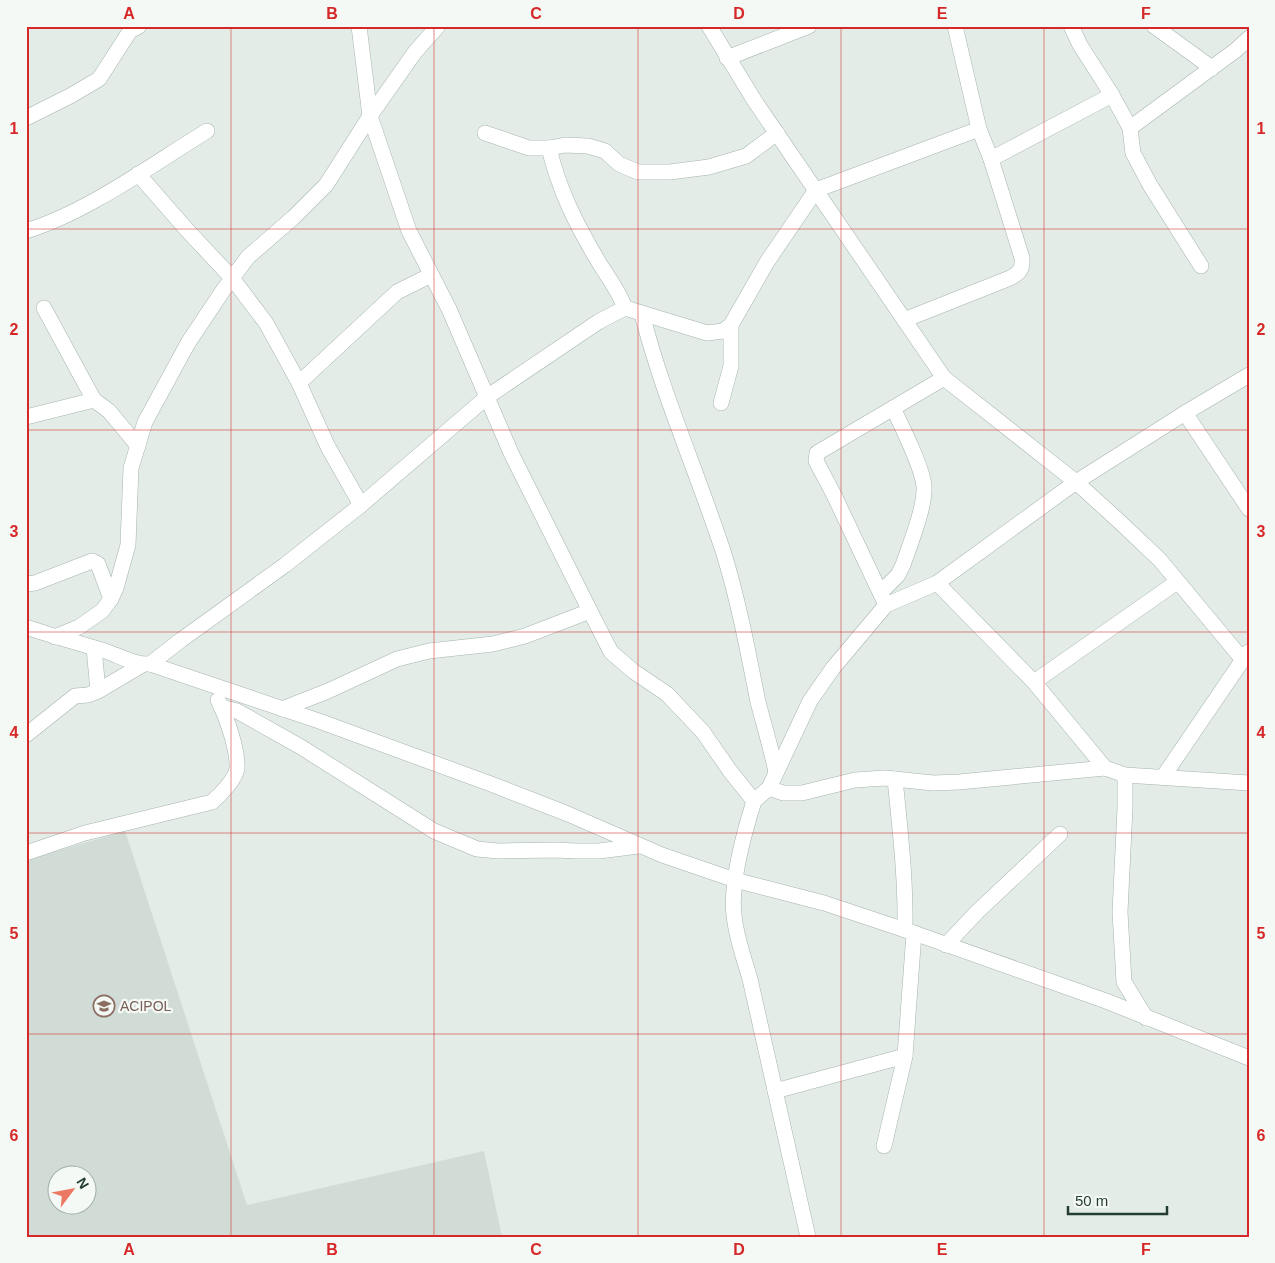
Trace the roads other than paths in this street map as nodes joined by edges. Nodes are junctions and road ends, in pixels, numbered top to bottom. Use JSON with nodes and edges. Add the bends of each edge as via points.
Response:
{"nodes":[{"id":1,"x":359,"y":26,"type":"edge"},
{"id":2,"x":438,"y":26,"type":"edge"},
{"id":3,"x":710,"y":26,"type":"edge"},
{"id":4,"x":809,"y":26,"type":"edge"},
{"id":5,"x":955,"y":26,"type":"edge"},
{"id":6,"x":1071,"y":26,"type":"edge"},
{"id":7,"x":1154,"y":26,"type":"edge"},
{"id":8,"x":132,"y":28,"type":"edge"},
{"id":9,"x":1249,"y":38,"type":"edge"},
{"id":10,"x":727,"y":58,"type":"junction"},
{"id":11,"x":1212,"y":68,"type":"junction"},
{"id":12,"x":1112,"y":94,"type":"junction"},
{"id":13,"x":370,"y":116,"type":"junction"},
{"id":14,"x":26,"y":118,"type":"edge"},
{"id":15,"x":1130,"y":128,"type":"junction"},
{"id":16,"x":979,"y":129,"type":"junction"},
{"id":17,"x":207,"y":131,"type":"dead end"},
{"id":18,"x":485,"y":133,"type":"dead end"},
{"id":19,"x":777,"y":133,"type":"junction"},
{"id":20,"x":549,"y":148,"type":"junction"},
{"id":21,"x":991,"y":159,"type":"junction"},
{"id":22,"x":138,"y":174,"type":"junction"},
{"id":23,"x":816,"y":190,"type":"junction"},
{"id":24,"x":26,"y":231,"type":"edge"},
{"id":25,"x":1200,"y":266,"type":"dead end"},
{"id":26,"x":431,"y":275,"type":"junction"},
{"id":27,"x":232,"y":278,"type":"junction"},
{"id":28,"x":44,"y":308,"type":"dead end"},
{"id":29,"x":625,"y":308,"type":"junction"},
{"id":30,"x":642,"y":314,"type":"junction"},
{"id":31,"x":904,"y":320,"type":"junction"},
{"id":32,"x":730,"y":325,"type":"junction"},
{"id":33,"x":1249,"y":375,"type":"edge"},
{"id":34,"x":944,"y":378,"type":"junction"},
{"id":35,"x":299,"y":382,"type":"junction"},
{"id":36,"x":487,"y":397,"type":"junction"},
{"id":37,"x":94,"y":400,"type":"junction"},
{"id":38,"x":721,"y":403,"type":"dead end"},
{"id":39,"x":893,"y":408,"type":"junction"},
{"id":40,"x":1185,"y":412,"type":"junction"},
{"id":41,"x":26,"y":418,"type":"edge"},
{"id":42,"x":138,"y":446,"type":"junction"},
{"id":43,"x":1076,"y":482,"type":"junction"},
{"id":44,"x":361,"y":505,"type":"junction"},
{"id":45,"x":1249,"y":509,"type":"edge"},
{"id":46,"x":1177,"y":582,"type":"junction"},
{"id":47,"x":937,"y":583,"type":"junction"},
{"id":48,"x":26,"y":584,"type":"edge"},
{"id":49,"x":883,"y":598,"type":"junction"},
{"id":50,"x":111,"y":599,"type":"junction"},
{"id":51,"x":590,"y":611,"type":"junction"},
{"id":52,"x":26,"y":626,"type":"edge"},
{"id":53,"x":55,"y":637,"type":"junction"},
{"id":54,"x":94,"y":648,"type":"junction"},
{"id":55,"x":1246,"y":656,"type":"edge"},
{"id":56,"x":146,"y":665,"type":"junction"},
{"id":57,"x":1034,"y":682,"type":"junction"},
{"id":58,"x":211,"y":684,"type":"junction"},
{"id":59,"x":98,"y":691,"type":"junction"},
{"id":60,"x":221,"y":707,"type":"junction"},
{"id":61,"x":282,"y":709,"type":"junction"},
{"id":62,"x":26,"y":735,"type":"edge"},
{"id":63,"x":1105,"y":768,"type":"junction"},
{"id":64,"x":776,"y":772,"type":"junction"},
{"id":65,"x":1125,"y":775,"type":"junction"},
{"id":66,"x":1163,"y":777,"type":"junction"},
{"id":67,"x":895,"y":779,"type":"junction"},
{"id":68,"x":1249,"y":783,"type":"edge"},
{"id":69,"x":769,"y":788,"type":"junction"},
{"id":70,"x":754,"y":800,"type":"junction"},
{"id":71,"x":1060,"y":834,"type":"dead end"},
{"id":72,"x":640,"y":846,"type":"junction"},
{"id":73,"x":26,"y":853,"type":"edge"},
{"id":74,"x":735,"y":880,"type":"junction"},
{"id":75,"x":909,"y":931,"type":"junction"},
{"id":76,"x":946,"y":945,"type":"junction"},
{"id":77,"x":1124,"y":982,"type":"junction"},
{"id":78,"x":1106,"y":1001,"type":"junction"},
{"id":79,"x":1146,"y":1018,"type":"junction"},
{"id":80,"x":905,"y":1056,"type":"junction"},
{"id":81,"x":1249,"y":1058,"type":"edge"},
{"id":82,"x":775,"y":1091,"type":"junction"},
{"id":83,"x":884,"y":1146,"type":"dead end"},
{"id":84,"x":808,"y":1237,"type":"edge"}],
"edges":[{"from":1,"to":13,"type":"street"},
{"from":2,"to":13,"type":"street","via":[[415,52]]},
{"from":3,"to":10,"type":"street"},
{"from":4,"to":10,"type":"street"},
{"from":5,"to":16,"type":"street"},
{"from":6,"to":12,"type":"street"},
{"from":7,"to":11,"type":"street"},
{"from":8,"to":14,"type":"street","via":[[99,79]]},
{"from":9,"to":11,"type":"street"},
{"from":10,"to":19,"type":"street"},
{"from":11,"to":15,"type":"street"},
{"from":12,"to":15,"type":"street"},
{"from":12,"to":21,"type":"street"},
{"from":13,"to":26,"type":"street","via":[[409,231]]},
{"from":13,"to":27,"type":"street","via":[[326,185],[248,257]]},
{"from":15,"to":25,"type":"street","via":[[1133,153]]},
{"from":16,"to":21,"type":"street"},
{"from":16,"to":23,"type":"street"},
{"from":17,"to":22,"type":"street"},
{"from":18,"to":20,"type":"street","via":[[529,148]]},
{"from":19,"to":20,"type":"street","via":[[746,156],[709,167],[670,172],[638,172],[619,164],[605,151],[588,146]]},
{"from":19,"to":23,"type":"street"},
{"from":20,"to":29,"type":"street","via":[[565,200]]},
{"from":21,"to":31,"type":"street","via":[[1023,267],[1010,278]]},
{"from":22,"to":24,"type":"street","via":[[91,203],[44,226]]},
{"from":22,"to":27,"type":"street"},
{"from":23,"to":31,"type":"street"},
{"from":23,"to":32,"type":"street","via":[[767,262]]},
{"from":26,"to":35,"type":"street","via":[[397,292]]},
{"from":26,"to":36,"type":"street"},
{"from":27,"to":35,"type":"street","via":[[266,323]]},
{"from":27,"to":42,"type":"street","via":[[188,343],[145,422]]},
{"from":28,"to":37,"type":"street"},
{"from":29,"to":30,"type":"street"},
{"from":29,"to":36,"type":"street","via":[[598,322]]},
{"from":30,"to":32,"type":"street","via":[[706,333],[723,330]]},
{"from":30,"to":64,"type":"street","via":[[658,372],[724,555],[740,610]]},
{"from":31,"to":34,"type":"street"},
{"from":32,"to":38,"type":"street","via":[[730,366]]},
{"from":33,"to":40,"type":"street"},
{"from":34,"to":39,"type":"street"},
{"from":34,"to":43,"type":"street"},
{"from":35,"to":44,"type":"street","via":[[328,447]]},
{"from":36,"to":44,"type":"street"},
{"from":36,"to":51,"type":"street","via":[[511,453]]},
{"from":37,"to":41,"type":"street"},
{"from":37,"to":42,"type":"street","via":[[109,411]]},
{"from":39,"to":49,"type":"street","via":[[922,473],[924,487],[903,566]]},
{"from":39,"to":49,"type":"street","via":[[817,453],[816,460]]},
{"from":40,"to":43,"type":"street"},
{"from":40,"to":45,"type":"street"},
{"from":42,"to":50,"type":"street","via":[[131,468],[128,546]]},
{"from":43,"to":46,"type":"street","via":[[1160,560]]},
{"from":43,"to":47,"type":"street"},
{"from":44,"to":56,"type":"street","via":[[285,565]]},
{"from":46,"to":55,"type":"street"},
{"from":46,"to":57,"type":"street"},
{"from":47,"to":49,"type":"street"},
{"from":47,"to":57,"type":"street"},
{"from":48,"to":50,"type":"street","via":[[92,561],[98,564]]},
{"from":49,"to":64,"type":"street","via":[[810,702]]},
{"from":50,"to":53,"type":"street","via":[[79,627]]},
{"from":51,"to":61,"type":"street","via":[[525,636],[493,644],[429,651],[397,659]]},
{"from":51,"to":70,"type":"street","via":[[611,652],[668,694],[704,732]]},
{"from":52,"to":53,"type":"street"},
{"from":53,"to":54,"type":"street"},
{"from":54,"to":56,"type":"street"},
{"from":54,"to":59,"type":"street"},
{"from":55,"to":66,"type":"street"},
{"from":56,"to":58,"type":"street"},
{"from":56,"to":59,"type":"street"},
{"from":57,"to":63,"type":"street"},
{"from":58,"to":60,"type":"street"},
{"from":58,"to":61,"type":"street"},
{"from":59,"to":62,"type":"street","via":[[75,696]]},
{"from":60,"to":72,"type":"street","via":[[237,711],[302,747],[434,831],[477,849],[599,851]]},
{"from":60,"to":73,"type":"street","via":[[234,747],[237,769],[224,791],[212,802],[85,833]]},
{"from":61,"to":72,"type":"street","via":[[491,784]]},
{"from":63,"to":65,"type":"street"},
{"from":63,"to":67,"type":"street","via":[[959,782]]},
{"from":64,"to":69,"type":"street"},
{"from":65,"to":66,"type":"street"},
{"from":65,"to":77,"type":"street","via":[[1120,912]]},
{"from":66,"to":68,"type":"street"},
{"from":67,"to":69,"type":"street","via":[[855,780],[802,793],[784,793]]},
{"from":67,"to":75,"type":"street"},
{"from":69,"to":70,"type":"street"},
{"from":70,"to":74,"type":"street"},
{"from":71,"to":76,"type":"street"},
{"from":72,"to":74,"type":"street"},
{"from":74,"to":75,"type":"street","via":[[824,902]]},
{"from":74,"to":82,"type":"street","via":[[733,914]]},
{"from":75,"to":76,"type":"street"},
{"from":75,"to":80,"type":"street"},
{"from":76,"to":78,"type":"street"},
{"from":77,"to":78,"type":"street"},
{"from":77,"to":79,"type":"street"},
{"from":78,"to":79,"type":"street"},
{"from":79,"to":81,"type":"street"},
{"from":80,"to":82,"type":"street"},
{"from":80,"to":83,"type":"street"},
{"from":82,"to":84,"type":"street"}]}
